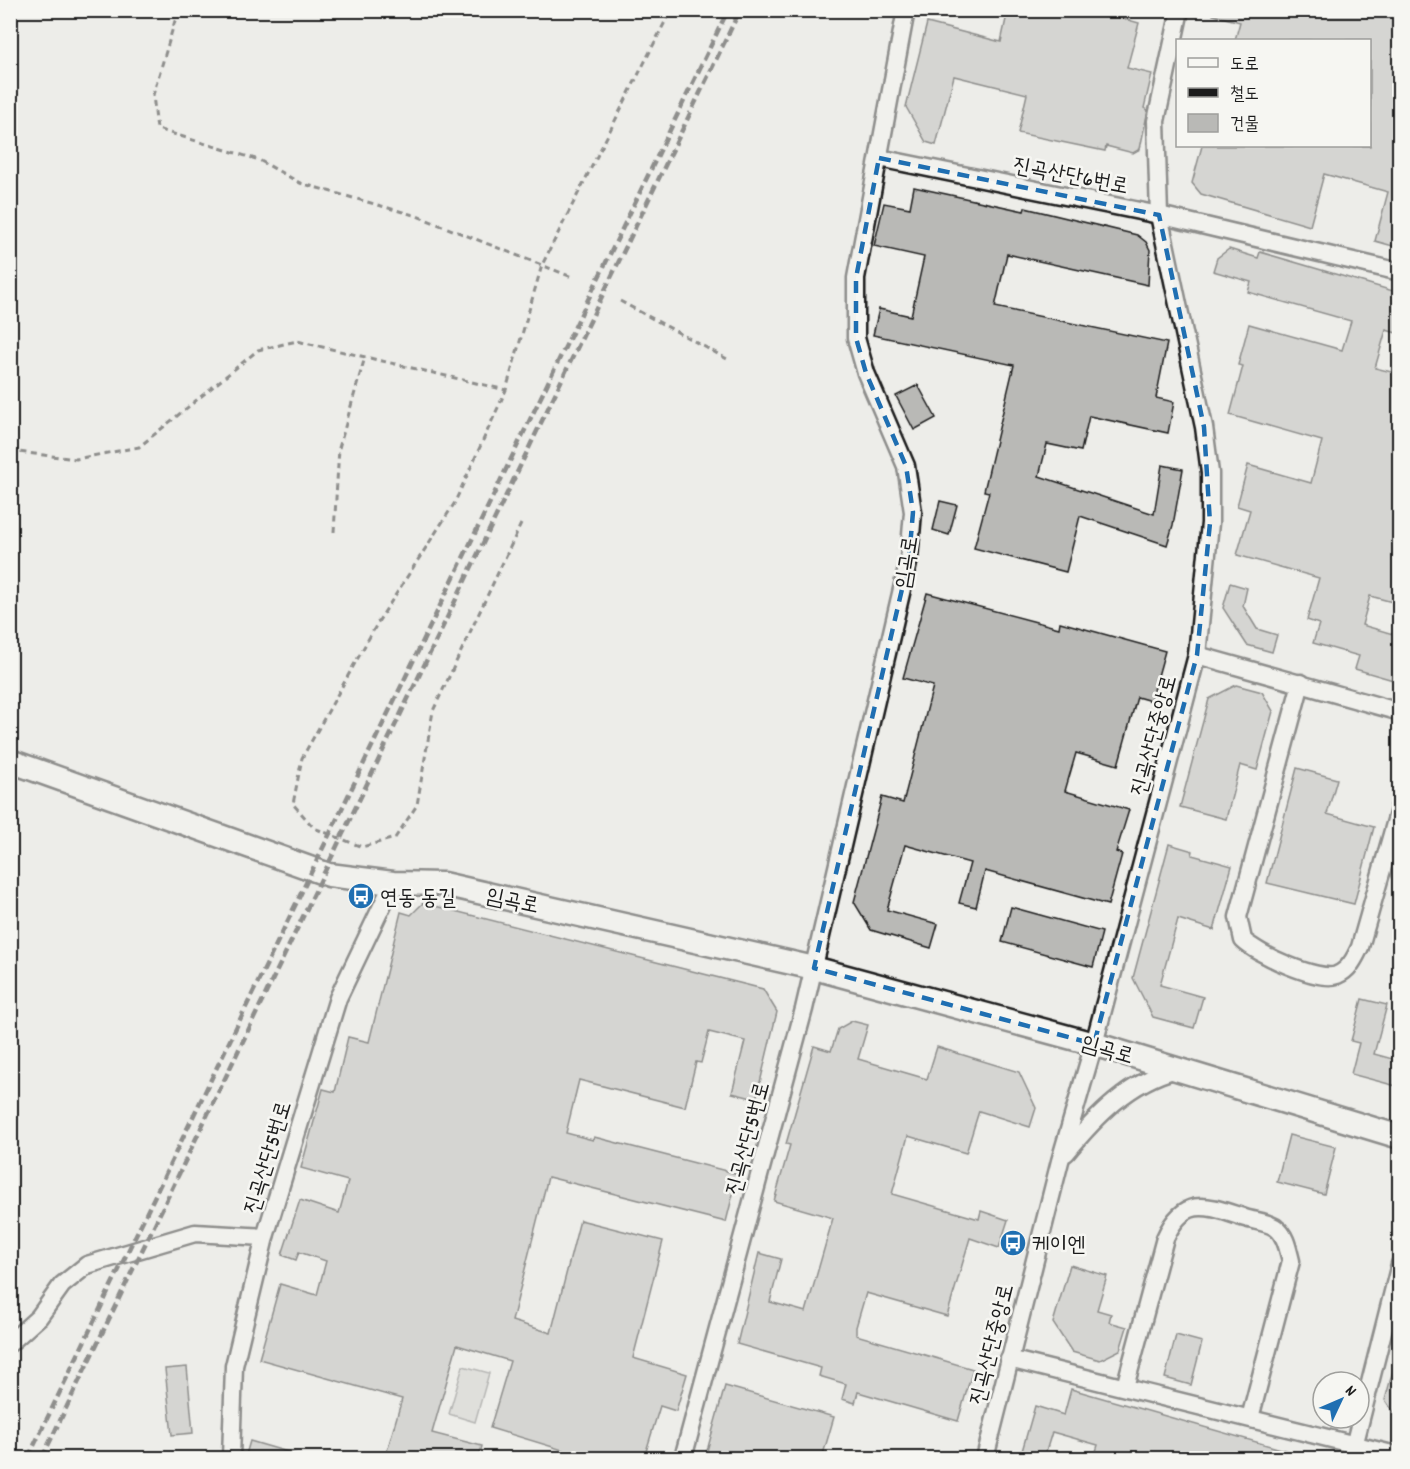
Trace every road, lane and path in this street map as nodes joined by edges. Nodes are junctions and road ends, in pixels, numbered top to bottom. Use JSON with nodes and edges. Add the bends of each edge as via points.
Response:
{"nodes":[{"id":1,"x":176,"y":10,"type":"edge"},
{"id":2,"x":671,"y":10,"type":"edge"},
{"id":3,"x":906,"y":10,"type":"edge"},
{"id":4,"x":1180,"y":10,"type":"edge"},
{"id":5,"x":879,"y":159,"type":"junction"},
{"id":6,"x":1159,"y":215,"type":"junction"},
{"id":7,"x":542,"y":265,"type":"junction"},
{"id":8,"x":1400,"y":272,"type":"edge"},
{"id":9,"x":572,"y":277,"type":"dead end"},
{"id":10,"x":620,"y":301,"type":"dead end"},
{"id":11,"x":364,"y":357,"type":"junction"},
{"id":12,"x":729,"y":360,"type":"dead end"},
{"id":13,"x":506,"y":390,"type":"junction"},
{"id":14,"x":10,"y":452,"type":"edge"},
{"id":15,"x":521,"y":524,"type":"dead end"},
{"id":16,"x":334,"y":532,"type":"dead end"},
{"id":17,"x":1197,"y":655,"type":"junction"},
{"id":18,"x":1301,"y":683,"type":"junction"},
{"id":19,"x":1400,"y":712,"type":"edge"},
{"id":20,"x":10,"y":761,"type":"edge"},
{"id":21,"x":1400,"y":806,"type":"edge"},
{"id":22,"x":393,"y":883,"type":"junction"},
{"id":23,"x":814,"y":968,"type":"junction"},
{"id":24,"x":1094,"y":1044,"type":"junction"},
{"id":25,"x":1178,"y":1068,"type":"junction"},
{"id":26,"x":1400,"y":1137,"type":"edge"},
{"id":27,"x":1060,"y":1161,"type":"junction"},
{"id":28,"x":265,"y":1237,"type":"junction"},
{"id":29,"x":1400,"y":1264,"type":"edge"},
{"id":30,"x":10,"y":1343,"type":"edge"},
{"id":31,"x":1009,"y":1359,"type":"junction"},
{"id":32,"x":1125,"y":1388,"type":"junction"},
{"id":33,"x":1250,"y":1418,"type":"junction"},
{"id":34,"x":1353,"y":1451,"type":"edge"},
{"id":35,"x":1400,"y":1456,"type":"edge"},
{"id":36,"x":231,"y":1458,"type":"edge"},
{"id":37,"x":683,"y":1458,"type":"edge"},
{"id":38,"x":985,"y":1458,"type":"edge"}],
"edges":[{"from":1,"to":7,"type":"path","via":[[153,95],[157,129],[259,160],[300,183],[417,216]]},
{"from":2,"to":7,"type":"path"},
{"from":3,"to":5,"type":"street"},
{"from":4,"to":6,"type":"street","name":"진곡산단중앙로","via":[[1156,121]]},
{"from":5,"to":6,"type":"street","name":"진곡산단6번로"},
{"from":5,"to":23,"type":"street","name":"임곡로","via":[[856,278],[856,338],[866,373],[906,466],[912,524],[909,559]]},
{"from":6,"to":8,"type":"street","name":"진곡산단6번로"},
{"from":6,"to":17,"type":"street","name":"진곡산단중앙로","via":[[1204,427],[1210,473],[1210,523]]},
{"from":7,"to":9,"type":"path"},
{"from":7,"to":13,"type":"path"},
{"from":10,"to":12,"type":"path"},
{"from":11,"to":13,"type":"path"},
{"from":11,"to":14,"type":"path","via":[[297,341],[258,350],[139,447],[76,459]]},
{"from":11,"to":16,"type":"path","via":[[339,448]]},
{"from":13,"to":15,"type":"path","via":[[454,504],[378,621],[302,758],[293,804],[314,828],[362,847],[395,838],[417,805],[433,711]]},
{"from":17,"to":18,"type":"street"},
{"from":17,"to":24,"type":"street","name":"진곡산단중앙로"},
{"from":18,"to":19,"type":"street"},
{"from":18,"to":21,"type":"street","via":[[1238,917],[1243,940],[1262,954],[1325,977],[1345,969],[1360,947]]},
{"from":20,"to":22,"type":"main road","name":"임곡로","via":[[329,875]]},
{"from":22,"to":23,"type":"main road","name":"임곡로","via":[[443,884]]},
{"from":22,"to":28,"type":"street","name":"진곡산단5번로","via":[[338,998]]},
{"from":23,"to":24,"type":"main road","name":"임곡로"},
{"from":23,"to":37,"type":"street","name":"진곡산단5번로"},
{"from":24,"to":25,"type":"main road","name":"임곡로"},
{"from":24,"to":27,"type":"street","name":"진곡산단중앙로"},
{"from":25,"to":26,"type":"main road","name":"임곡로"},
{"from":25,"to":27,"type":"street","via":[[1152,1078],[1108,1106]]},
{"from":27,"to":31,"type":"street","name":"진곡산단중앙로"},
{"from":28,"to":30,"type":"street","via":[[195,1233],[87,1265],[62,1285],[39,1317]]},
{"from":28,"to":36,"type":"street","name":"진곡산단5번로","via":[[234,1366]]},
{"from":29,"to":34,"type":"street"},
{"from":31,"to":32,"type":"street"},
{"from":31,"to":38,"type":"street","name":"진곡산단중앙로"},
{"from":32,"to":33,"type":"street"},
{"from":32,"to":33,"type":"street","via":[[1171,1224],[1188,1209],[1204,1205],[1276,1228],[1287,1243],[1291,1261]]},
{"from":33,"to":34,"type":"street"},
{"from":34,"to":35,"type":"street"}]}
